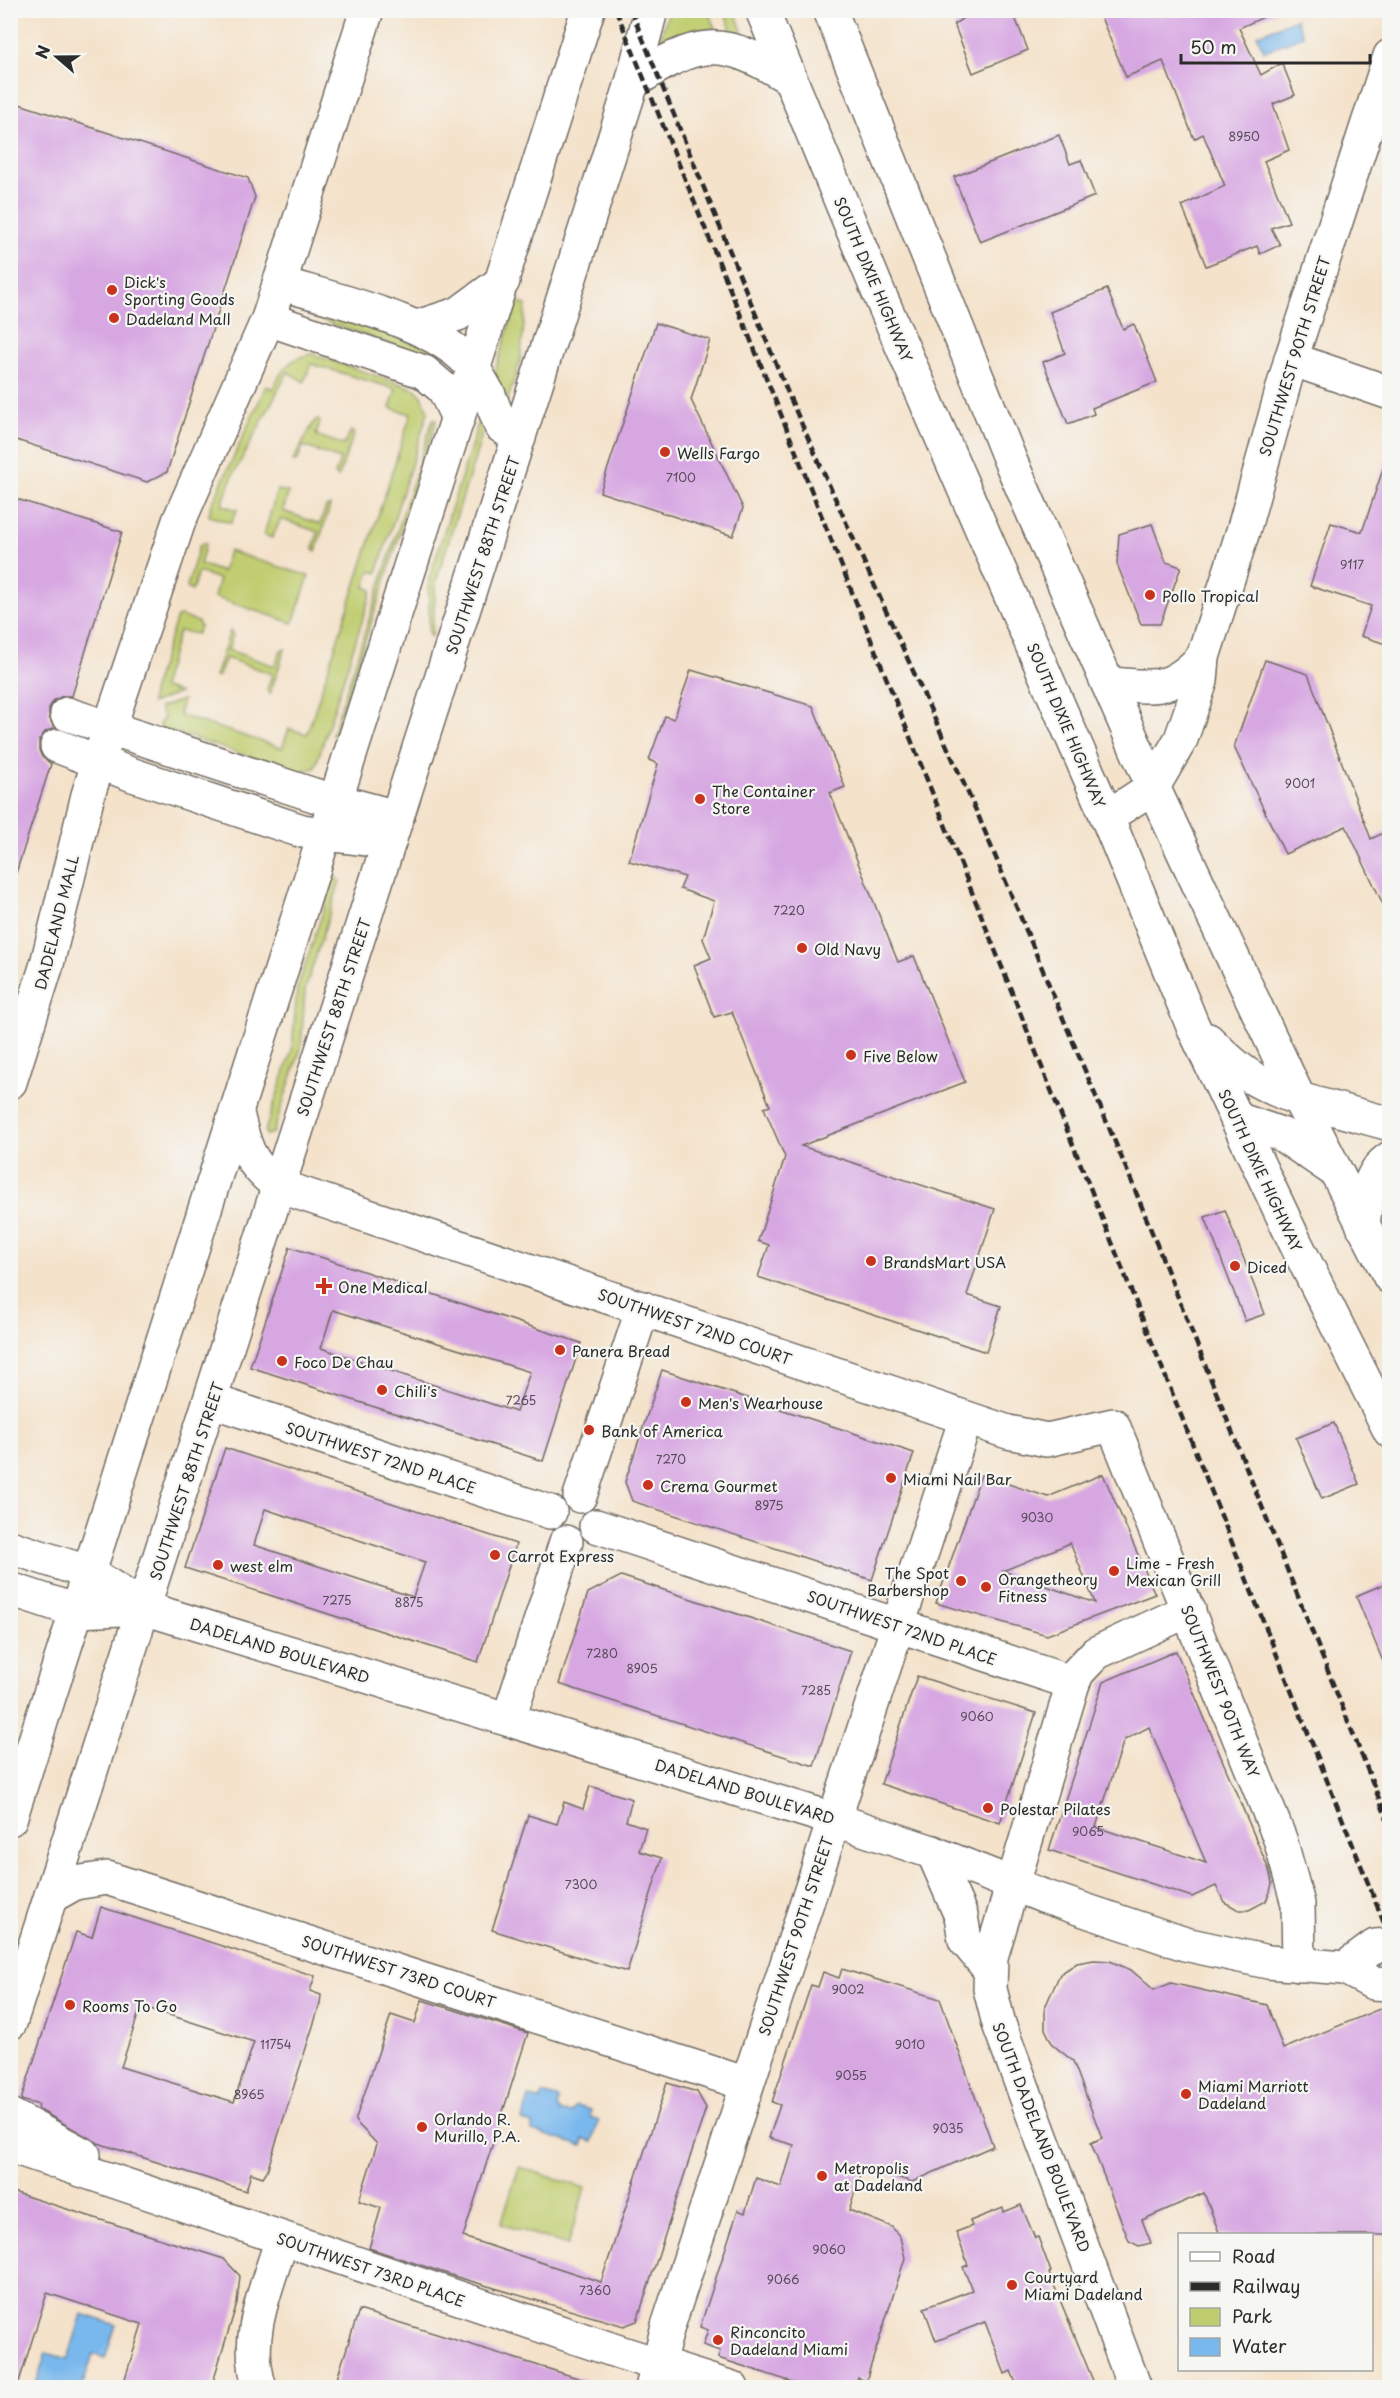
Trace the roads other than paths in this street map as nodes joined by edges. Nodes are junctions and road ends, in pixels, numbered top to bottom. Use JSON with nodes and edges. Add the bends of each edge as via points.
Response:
{"nodes":[{"id":1,"x":367,"y":10,"type":"edge"},
{"id":2,"x":588,"y":10,"type":"edge"},
{"id":3,"x":651,"y":10,"type":"edge"},
{"id":4,"x":762,"y":10,"type":"edge"},
{"id":5,"x":830,"y":10,"type":"edge"},
{"id":6,"x":1389,"y":56,"type":"edge"},
{"id":7,"x":789,"y":78,"type":"junction"},
{"id":8,"x":632,"y":83,"type":"junction"},
{"id":9,"x":503,"y":281,"type":"junction"},
{"id":10,"x":279,"y":283,"type":"junction"},
{"id":11,"x":268,"y":319,"type":"junction"},
{"id":12,"x":417,"y":327,"type":"junction"},
{"id":13,"x":1291,"y":359,"type":"junction"},
{"id":14,"x":474,"y":369,"type":"junction"},
{"id":15,"x":1389,"y":393,"type":"edge"},
{"id":16,"x":458,"y":418,"type":"junction"},
{"id":17,"x":519,"y":438,"type":"junction"},
{"id":18,"x":1203,"y":657,"type":"junction"},
{"id":19,"x":1108,"y":684,"type":"junction"},
{"id":20,"x":67,"y":714,"type":"dead end"},
{"id":21,"x":110,"y":728,"type":"junction"},
{"id":22,"x":57,"y":746,"type":"dead end"},
{"id":23,"x":99,"y":762,"type":"junction"},
{"id":24,"x":1153,"y":787,"type":"junction"},
{"id":25,"x":336,"y":802,"type":"junction"},
{"id":26,"x":1107,"y":816,"type":"junction"},
{"id":27,"x":392,"y":829,"type":"junction"},
{"id":28,"x":326,"y":834,"type":"junction"},
{"id":29,"x":1192,"y":1024,"type":"junction"},
{"id":30,"x":10,"y":1082,"type":"edge"},
{"id":31,"x":1299,"y":1099,"type":"junction"},
{"id":32,"x":237,"y":1113,"type":"junction"},
{"id":33,"x":1237,"y":1119,"type":"junction"},
{"id":34,"x":1389,"y":1124,"type":"edge"},
{"id":35,"x":1389,"y":1158,"type":"edge"},
{"id":36,"x":1338,"y":1172,"type":"junction"},
{"id":37,"x":279,"y":1186,"type":"junction"},
{"id":38,"x":1363,"y":1226,"type":"junction"},
{"id":39,"x":1389,"y":1277,"type":"edge"},
{"id":40,"x":643,"y":1308,"type":"junction"},
{"id":41,"x":212,"y":1401,"type":"junction"},
{"id":42,"x":966,"y":1418,"type":"junction"},
{"id":43,"x":1113,"y":1425,"type":"joint"},
{"id":44,"x":1389,"y":1431,"type":"edge"},
{"id":45,"x":580,"y":1496,"type":"junction"},
{"id":46,"x":550,"y":1512,"type":"junction"},
{"id":47,"x":596,"y":1526,"type":"junction"},
{"id":48,"x":566,"y":1542,"type":"junction"},
{"id":49,"x":10,"y":1547,"type":"edge"},
{"id":50,"x":90,"y":1573,"type":"junction"},
{"id":51,"x":10,"y":1589,"type":"edge"},
{"id":52,"x":144,"y":1608,"type":"junction"},
{"id":53,"x":1189,"y":1610,"type":"junction"},
{"id":54,"x":77,"y":1611,"type":"junction"},
{"id":55,"x":897,"y":1627,"type":"junction"},
{"id":56,"x":1073,"y":1683,"type":"junction"},
{"id":57,"x":509,"y":1718,"type":"junction"},
{"id":58,"x":10,"y":1819,"type":"edge"},
{"id":59,"x":834,"y":1819,"type":"junction"},
{"id":60,"x":933,"y":1852,"type":"junction"},
{"id":61,"x":1015,"y":1884,"type":"junction"},
{"id":62,"x":52,"y":1896,"type":"junction"},
{"id":63,"x":1389,"y":1945,"type":"edge"},
{"id":64,"x":1299,"y":1965,"type":"junction"},
{"id":65,"x":1345,"y":1968,"type":"junction"},
{"id":66,"x":989,"y":1969,"type":"junction"},
{"id":67,"x":1389,"y":1984,"type":"edge"},
{"id":68,"x":10,"y":2023,"type":"edge"},
{"id":69,"x":747,"y":2084,"type":"junction"},
{"id":70,"x":10,"y":2115,"type":"edge"},
{"id":71,"x":10,"y":2146,"type":"edge"},
{"id":72,"x":134,"y":2187,"type":"junction"},
{"id":73,"x":282,"y":2239,"type":"junction"},
{"id":74,"x":656,"y":2376,"type":"edge"},
{"id":75,"x":260,"y":2388,"type":"edge"},
{"id":76,"x":732,"y":2388,"type":"edge"},
{"id":77,"x":1135,"y":2388,"type":"edge"}],
"edges":[{"from":1,"to":10,"type":"main road","name":"DADELAND MALL"},
{"from":2,"to":9,"type":"main road"},
{"from":3,"to":8,"type":"main road","name":"SOUTHWEST 88TH STREET"},
{"from":4,"to":7,"type":"main road","name":"SOUTH DIXIE HIGHWAY"},
{"from":5,"to":19,"type":"main road","via":[[1006,449]]},
{"from":6,"to":13,"type":"main road","name":"SOUTHWEST 90TH STREET"},
{"from":7,"to":8,"type":"main road","via":[[737,50],[707,48],[669,58]]},
{"from":7,"to":26,"type":"main road","name":"SOUTH DIXIE HIGHWAY"},
{"from":8,"to":17,"type":"main road","name":"SOUTHWEST 88TH STREET"},
{"from":9,"to":12,"type":"main road","via":[[458,314]]},
{"from":9,"to":14,"type":"main road"},
{"from":10,"to":11,"type":"main road","name":"DADELAND MALL"},
{"from":10,"to":12,"type":"main road"},
{"from":11,"to":16,"type":"main road","via":[[424,372],[444,389]]},
{"from":11,"to":21,"type":"main road","name":"DADELAND MALL","via":[[179,521]]},
{"from":12,"to":14,"type":"main road","via":[[453,348]]},
{"from":13,"to":15,"type":"main road"},
{"from":13,"to":18,"type":"main road","name":"SOUTHWEST 90TH STREET"},
{"from":14,"to":16,"type":"main road"},
{"from":14,"to":17,"type":"main road","via":[[501,426]]},
{"from":16,"to":25,"type":"main road"},
{"from":17,"to":27,"type":"main road","name":"SOUTHWEST 88TH STREET"},
{"from":18,"to":19,"type":"main road","name":"SOUTHWEST 90TH STREET","via":[[1185,676],[1165,686]]},
{"from":18,"to":24,"type":"main road","name":"SOUTHWEST 90TH STREET","via":[[1201,681],[1181,739]]},
{"from":19,"to":24,"type":"main road"},
{"from":20,"to":21,"type":"main road"},
{"from":21,"to":23,"type":"main road","name":"DADELAND MALL"},
{"from":21,"to":25,"type":"main road"},
{"from":22,"to":23,"type":"main road"},
{"from":23,"to":28,"type":"main road","via":[[302,831]]},
{"from":23,"to":30,"type":"main road","name":"DADELAND MALL","via":[[47,964]]},
{"from":24,"to":26,"type":"main road","name":"SOUTHWEST 90TH STREET"},
{"from":24,"to":31,"type":"main road"},
{"from":25,"to":27,"type":"main road"},
{"from":25,"to":28,"type":"main road"},
{"from":26,"to":29,"type":"main road","name":"SOUTH DIXIE HIGHWAY"},
{"from":27,"to":28,"type":"main road"},
{"from":27,"to":37,"type":"main road","name":"SOUTHWEST 88TH STREET"},
{"from":28,"to":32,"type":"main road"},
{"from":29,"to":31,"type":"main road","via":[[1239,1071]]},
{"from":29,"to":33,"type":"main road","name":"SOUTH DIXIE HIGHWAY"},
{"from":31,"to":34,"type":"main road"},
{"from":31,"to":36,"type":"main road"},
{"from":32,"to":37,"type":"main road","via":[[246,1151],[261,1173]]},
{"from":32,"to":50,"type":"main road"},
{"from":33,"to":36,"type":"main road","via":[[1281,1134]]},
{"from":33,"to":44,"type":"main road","name":"SOUTH DIXIE HIGHWAY"},
{"from":35,"to":38,"type":"main road","via":[[1371,1180]]},
{"from":36,"to":38,"type":"main road"},
{"from":37,"to":40,"type":"main road","name":"SOUTHWEST 72ND COURT"},
{"from":37,"to":41,"type":"main road","name":"SOUTHWEST 88TH STREET"},
{"from":38,"to":39,"type":"main road"},
{"from":40,"to":42,"type":"main road","name":"SOUTHWEST 72ND COURT"},
{"from":40,"to":45,"type":"main road"},
{"from":41,"to":46,"type":"main road","name":"SOUTHWEST 72ND PLACE"},
{"from":41,"to":52,"type":"main road","name":"SOUTHWEST 88TH STREET"},
{"from":42,"to":43,"type":"main road","name":"SOUTHWEST 72ND COURT","via":[[1027,1438],[1047,1440]]},
{"from":42,"to":55,"type":"main road","name":"SOUTHWEST 90TH STREET"},
{"from":43,"to":53,"type":"main road","name":"SOUTHWEST 90TH WAY"},
{"from":45,"to":46,"type":"main road","via":[[565,1496]]},
{"from":45,"to":47,"type":"main road","via":[[596,1511]]},
{"from":46,"to":48,"type":"main road","via":[[550,1527]]},
{"from":47,"to":48,"type":"main road","via":[[581,1542]]},
{"from":47,"to":55,"type":"main road","name":"SOUTHWEST 72ND PLACE"},
{"from":48,"to":57,"type":"main road"},
{"from":49,"to":50,"type":"main road"},
{"from":50,"to":52,"type":"main road","name":"DADELAND BOULEVARD"},
{"from":50,"to":54,"type":"main road"},
{"from":51,"to":54,"type":"main road"},
{"from":52,"to":54,"type":"main road","name":"DADELAND BOULEVARD"},
{"from":52,"to":57,"type":"main road","name":"DADELAND BOULEVARD"},
{"from":52,"to":62,"type":"main road","name":"SOUTHWEST 88TH STREET"},
{"from":53,"to":56,"type":"main road","via":[[1102,1649],[1086,1661]]},
{"from":53,"to":64,"type":"main road","name":"SOUTHWEST 90TH WAY","via":[[1289,1867],[1299,1904]]},
{"from":54,"to":58,"type":"main road"},
{"from":55,"to":56,"type":"main road","name":"SOUTHWEST 72ND PLACE"},
{"from":55,"to":59,"type":"main road","name":"SOUTHWEST 90TH STREET"},
{"from":56,"to":61,"type":"main road","name":"SOUTH DADELAND BOULEVARD"},
{"from":57,"to":59,"type":"main road","name":"DADELAND BOULEVARD"},
{"from":59,"to":60,"type":"main road","name":"DADELAND BOULEVARD"},
{"from":59,"to":69,"type":"main road","name":"SOUTHWEST 90TH STREET"},
{"from":60,"to":61,"type":"main road","name":"DADELAND BOULEVARD"},
{"from":60,"to":66,"type":"main road","via":[[961,1916],[965,1940]]},
{"from":61,"to":64,"type":"main road","name":"DADELAND BOULEVARD","via":[[1192,1946]]},
{"from":61,"to":66,"type":"main road","name":"SOUTH DADELAND BOULEVARD"},
{"from":62,"to":68,"type":"main road","name":"SOUTHWEST 88TH STREET"},
{"from":62,"to":69,"type":"main road","name":"SOUTHWEST 73RD COURT","via":[[75,1883],[107,1878]]},
{"from":63,"to":65,"type":"main road","via":[[1375,1946]]},
{"from":64,"to":65,"type":"main road","name":"DADELAND BOULEVARD"},
{"from":65,"to":67,"type":"main road","name":"DADELAND BOULEVARD","via":[[1373,1983]]},
{"from":66,"to":77,"type":"main road","name":"SOUTH DADELAND BOULEVARD","via":[[999,2024]]},
{"from":69,"to":74,"type":"main road","name":"SOUTHWEST 90TH STREET","via":[[668,2326]]},
{"from":70,"to":72,"type":"main road","via":[[63,2142]]},
{"from":71,"to":72,"type":"main road","name":"SOUTHWEST 73RD PLACE"},
{"from":72,"to":73,"type":"main road","name":"SOUTHWEST 73RD PLACE"},
{"from":73,"to":74,"type":"main road","name":"SOUTHWEST 73RD PLACE"},
{"from":73,"to":75,"type":"main road","via":[[255,2329],[253,2359]]},
{"from":74,"to":76,"type":"main road","name":"SOUTHWEST 73RD PLACE"}]}
